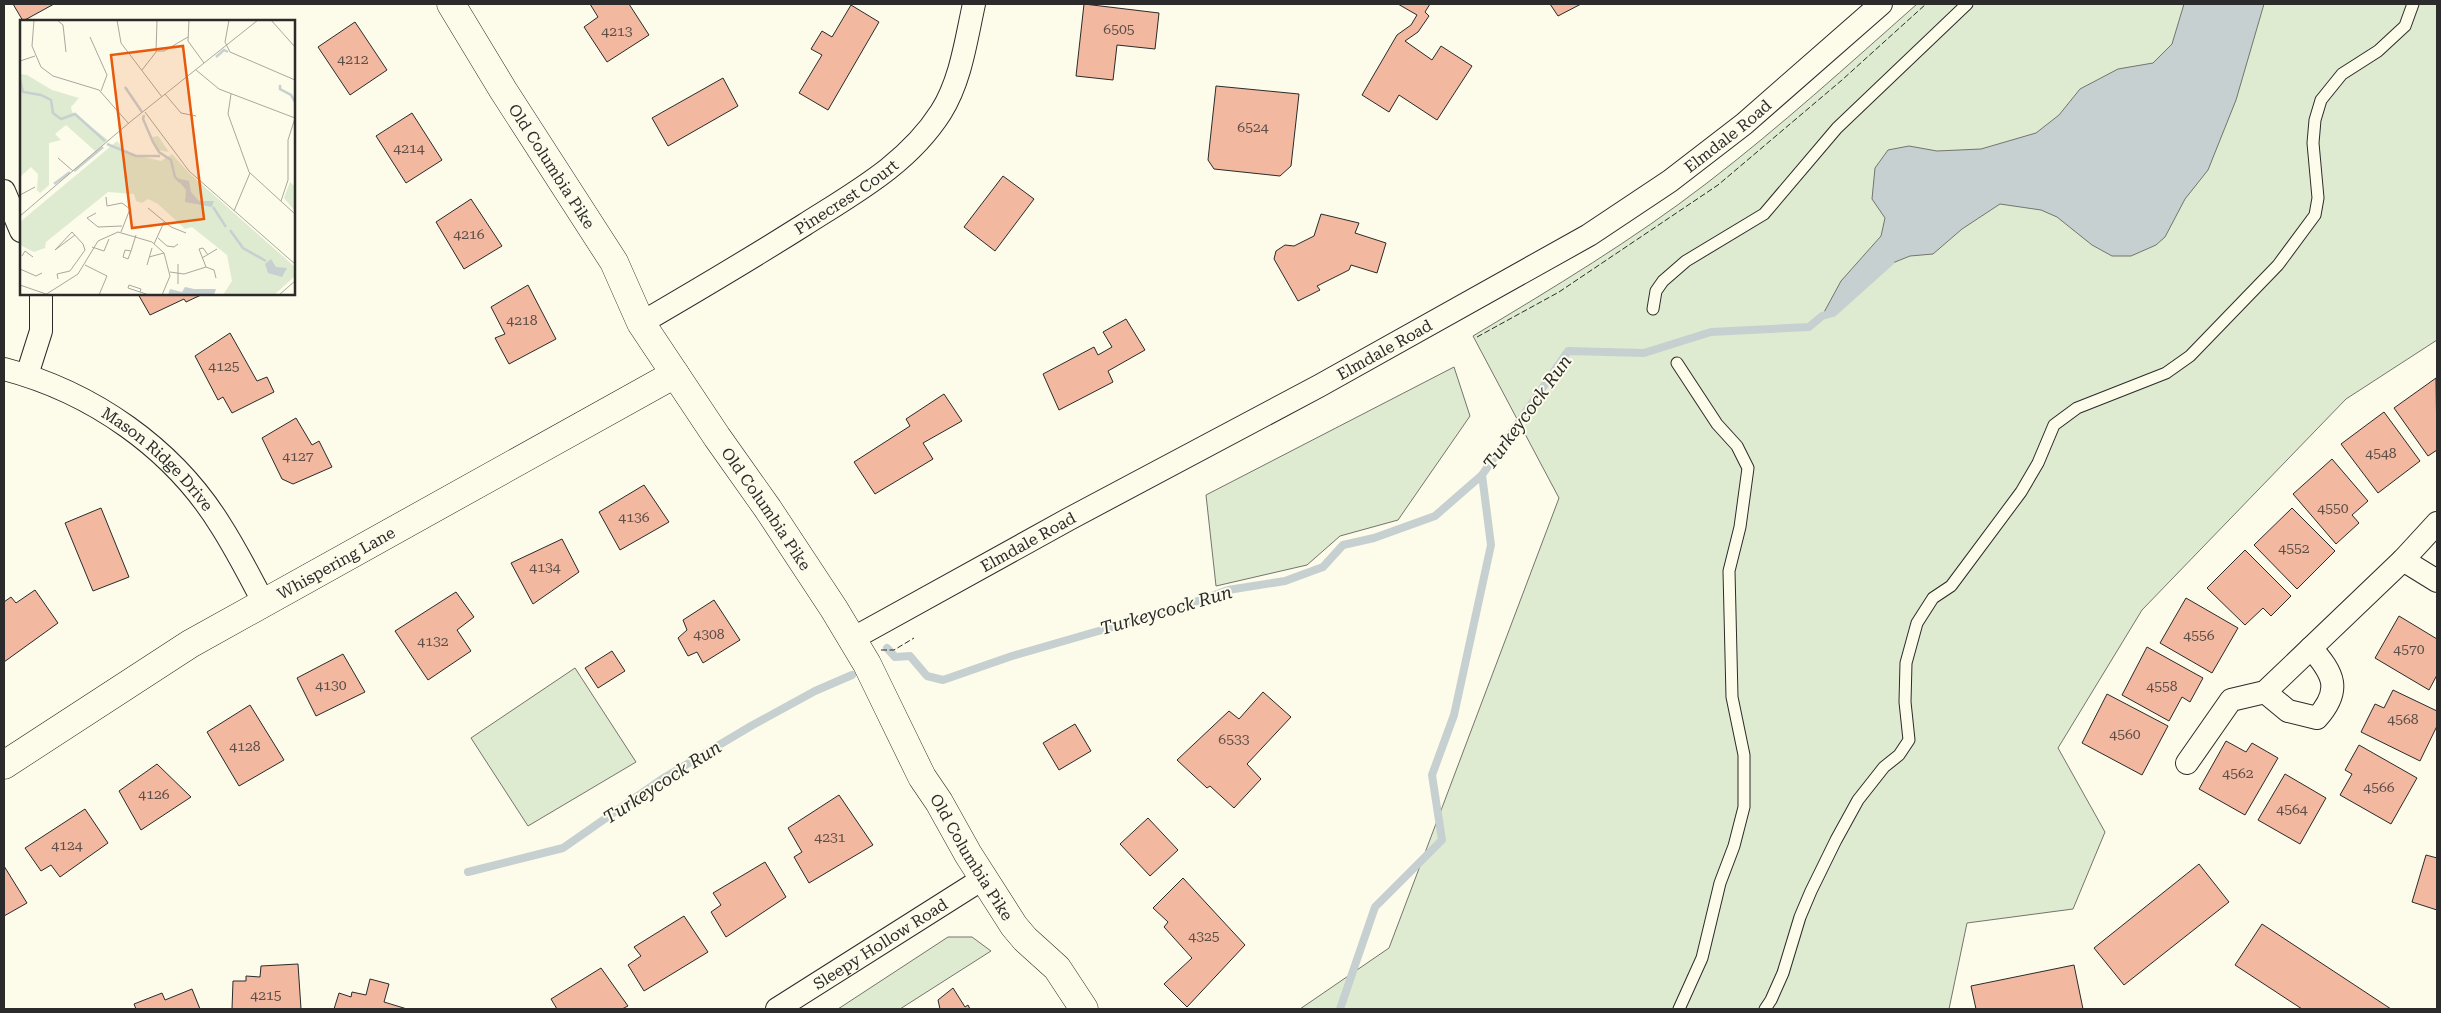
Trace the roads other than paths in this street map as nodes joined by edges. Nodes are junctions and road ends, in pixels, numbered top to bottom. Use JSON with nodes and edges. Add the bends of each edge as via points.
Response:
{"nodes":[{"id":1,"x":451,"y":4,"type":"edge"},
{"id":2,"x":974,"y":4,"type":"edge"},
{"id":3,"x":1881,"y":4,"type":"edge"},
{"id":4,"x":1968,"y":4,"type":"edge"},
{"id":5,"x":2413,"y":4,"type":"edge"},
{"id":6,"x":4,"y":191,"type":"edge"},
{"id":7,"x":20,"y":229,"type":"edge"},
{"id":8,"x":41,"y":295,"type":"edge"},
{"id":9,"x":1653,"y":309,"type":"dead end"},
{"id":10,"x":641,"y":323,"type":"junction"},
{"id":11,"x":1677,"y":363,"type":"dead end"},
{"id":12,"x":4,"y":369,"type":"edge"},
{"id":13,"x":675,"y":374,"type":"junction"},
{"id":14,"x":28,"y":375,"type":"junction"},
{"id":15,"x":2437,"y":523,"type":"edge"},
{"id":16,"x":2403,"y":560,"type":"junction"},
{"id":17,"x":2437,"y":581,"type":"edge"},
{"id":18,"x":264,"y":603,"type":"junction"},
{"id":19,"x":852,"y":639,"type":"junction"},
{"id":20,"x":2311,"y":648,"type":"junction"},
{"id":21,"x":2265,"y":692,"type":"junction"},
{"id":22,"x":2187,"y":763,"type":"dead end"},
{"id":23,"x":4,"y":765,"type":"edge"},
{"id":24,"x":984,"y":878,"type":"junction"},
{"id":25,"x":777,"y":1009,"type":"edge"},
{"id":26,"x":1084,"y":1009,"type":"edge"},
{"id":27,"x":1679,"y":1009,"type":"edge"},
{"id":28,"x":1765,"y":1009,"type":"edge"}],
"edges":[{"from":1,"to":10,"type":"street","name":"Old Columbia Pike","via":[[614,262]]},
{"from":2,"to":10,"type":"street","name":"Pinecrest Court","via":[[957,78],[946,103],[924,137],[899,161],[874,181],[726,274]]},
{"from":3,"to":19,"type":"street","name":"Elmdale Road","via":[[1744,124],[1670,181],[1589,235]]},
{"from":4,"to":9,"type":"lane","via":[[1836,128],[1764,214],[1686,261],[1663,281],[1656,291]]},
{"from":5,"to":28,"type":"lane","via":[[2405,26],[2378,51],[2342,74],[2321,100],[2313,143],[2318,198],[2315,215],[2278,265],[2190,356],[2166,373],[2077,408],[2054,426],[2021,492],[1951,586],[1933,598],[1917,623],[1906,663],[1905,702],[1909,740],[1858,800],[1840,832],[1811,891],[1783,973]]},
{"from":6,"to":7,"type":"street"},
{"from":8,"to":14,"type":"street","via":[[40,331]]},
{"from":10,"to":13,"type":"street","name":"Old Columbia Pike"},
{"from":11,"to":27,"type":"lane","via":[[1716,424],[1737,446],[1748,468],[1740,528],[1729,571],[1732,697],[1744,755],[1744,807],[1702,958]]},
{"from":12,"to":14,"type":"street","name":"Mason Ridge Drive"},
{"from":13,"to":18,"type":"street","name":"Whispering Lane"},
{"from":13,"to":19,"type":"street","name":"Old Columbia Pike","via":[[768,508]]},
{"from":14,"to":18,"type":"street","name":"Mason Ridge Drive","via":[[89,401],[128,426],[157,451],[189,484],[221,525]]},
{"from":15,"to":16,"type":"street"},
{"from":16,"to":17,"type":"street"},
{"from":16,"to":20,"type":"street"},
{"from":18,"to":23,"type":"street","name":"Whispering Lane","via":[[190,644]]},
{"from":19,"to":24,"type":"street","name":"Old Columbia Pike","via":[[922,777]]},
{"from":20,"to":21,"type":"street"},
{"from":20,"to":21,"type":"street","via":[[2327,667],[2334,683],[2330,704],[2317,718],[2288,710]]},
{"from":21,"to":22,"type":"street","via":[[2231,700]]},
{"from":24,"to":25,"type":"street","name":"Sleepy Hollow Road"},
{"from":24,"to":26,"type":"street","name":"Old Columbia Pike","via":[[1014,926],[1057,968]]}]}
